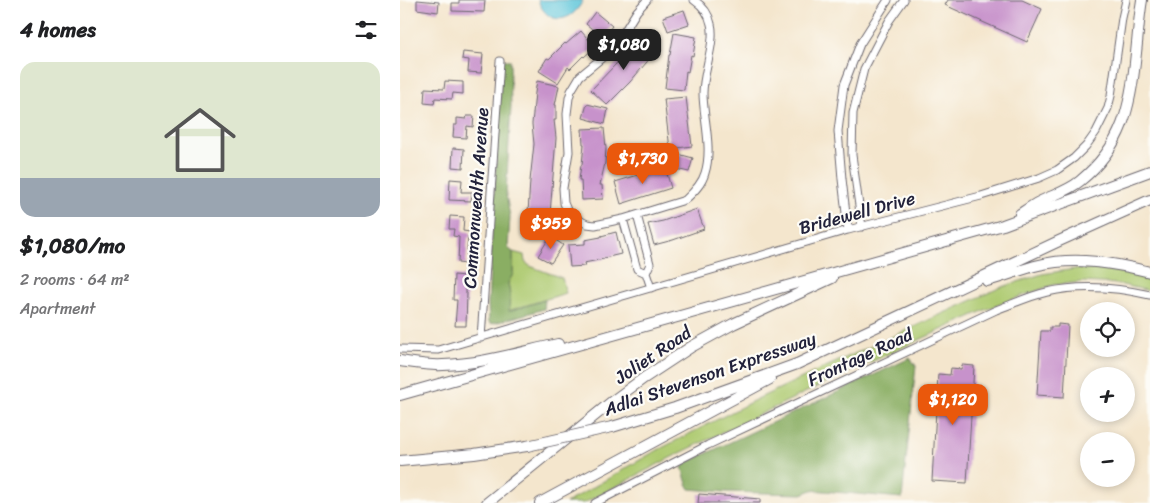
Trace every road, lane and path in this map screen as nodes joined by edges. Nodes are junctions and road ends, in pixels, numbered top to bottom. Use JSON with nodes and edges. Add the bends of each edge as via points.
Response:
{"nodes":[{"id":1,"x":647,"y":0,"type":"edge"},
{"id":2,"x":694,"y":0,"type":"edge"},
{"id":3,"x":888,"y":0,"type":"edge"},
{"id":4,"x":904,"y":0,"type":"edge"},
{"id":5,"x":1126,"y":0,"type":"edge"},
{"id":6,"x":1142,"y":0,"type":"edge"},
{"id":7,"x":500,"y":61,"type":"dead end"},
{"id":8,"x":1150,"y":171,"type":"edge"},
{"id":9,"x":1150,"y":200,"type":"edge"},
{"id":10,"x":637,"y":215,"type":"junction"},
{"id":11,"x":623,"y":219,"type":"junction"},
{"id":12,"x":1003,"y":225,"type":"junction"},
{"id":13,"x":862,"y":227,"type":"junction"},
{"id":14,"x":848,"y":230,"type":"junction"},
{"id":15,"x":857,"y":266,"type":"junction"},
{"id":16,"x":1150,"y":272,"type":"edge"},
{"id":17,"x":646,"y":273,"type":"junction"},
{"id":18,"x":651,"y":288,"type":"junction"},
{"id":19,"x":953,"y":292,"type":"junction"},
{"id":20,"x":1150,"y":295,"type":"edge"},
{"id":21,"x":611,"y":335,"type":"junction"},
{"id":22,"x":481,"y":338,"type":"junction"},
{"id":23,"x":400,"y":349,"type":"edge"},
{"id":24,"x":400,"y":361,"type":"edge"},
{"id":25,"x":797,"y":364,"type":"junction"},
{"id":26,"x":400,"y":395,"type":"edge"},
{"id":27,"x":400,"y":461,"type":"edge"},
{"id":28,"x":487,"y":503,"type":"edge"},
{"id":29,"x":540,"y":503,"type":"edge"},
{"id":30,"x":595,"y":503,"type":"edge"}],
"edges":[{"from":1,"to":11,"type":"street","via":[[616,43],[580,76],[571,91],[568,105],[568,152],[563,188],[567,210],[587,224]]},
{"from":2,"to":10,"type":"street","via":[[700,4],[712,25],[703,92],[708,150],[706,172],[698,187],[685,200]]},
{"from":3,"to":14,"type":"street","via":[[860,44],[844,85],[838,131]]},
{"from":4,"to":13,"type":"street","via":[[864,69],[853,113],[852,154]]},
{"from":5,"to":13,"type":"street","name":"Bridewell Drive","via":[[1108,108],[1096,132],[1074,158],[1039,178]]},
{"from":6,"to":12,"type":"highway","via":[[1127,114],[1109,151],[1079,182]]},
{"from":7,"to":22,"type":"street","name":"Commonwealth Avenue"},
{"from":8,"to":12,"type":"highway"},
{"from":9,"to":19,"type":"highway","name":"Adlai Stevenson Expressway"},
{"from":10,"to":11,"type":"street"},
{"from":10,"to":17,"type":"street","via":[[650,264]]},
{"from":11,"to":17,"type":"street","via":[[637,269]]},
{"from":12,"to":15,"type":"highway"},
{"from":13,"to":14,"type":"street","name":"Bridewell Drive"},
{"from":14,"to":18,"type":"street","name":"Bridewell Drive"},
{"from":15,"to":21,"type":"highway"},
{"from":15,"to":28,"type":"highway","name":"Joliet Road","via":[[691,347],[614,400]]},
{"from":16,"to":19,"type":"highway","via":[[1108,263],[1060,262],[1040,265]]},
{"from":17,"to":18,"type":"street"},
{"from":18,"to":22,"type":"street","name":"Bridewell Drive"},
{"from":19,"to":25,"type":"highway","name":"Adlai Stevenson Expressway"},
{"from":20,"to":30,"type":"street","name":"Frontage Road","via":[[1089,286],[1026,298],[708,445]]},
{"from":21,"to":24,"type":"highway","via":[[582,338],[460,364]]},
{"from":21,"to":26,"type":"highway"},
{"from":22,"to":23,"type":"street","name":"Bridewell Drive","via":[[438,350]]},
{"from":25,"to":27,"type":"highway","name":"Adlai Stevenson Expressway","bridge":true,"via":[[612,427],[526,446]]},
{"from":25,"to":29,"type":"highway"}]}
